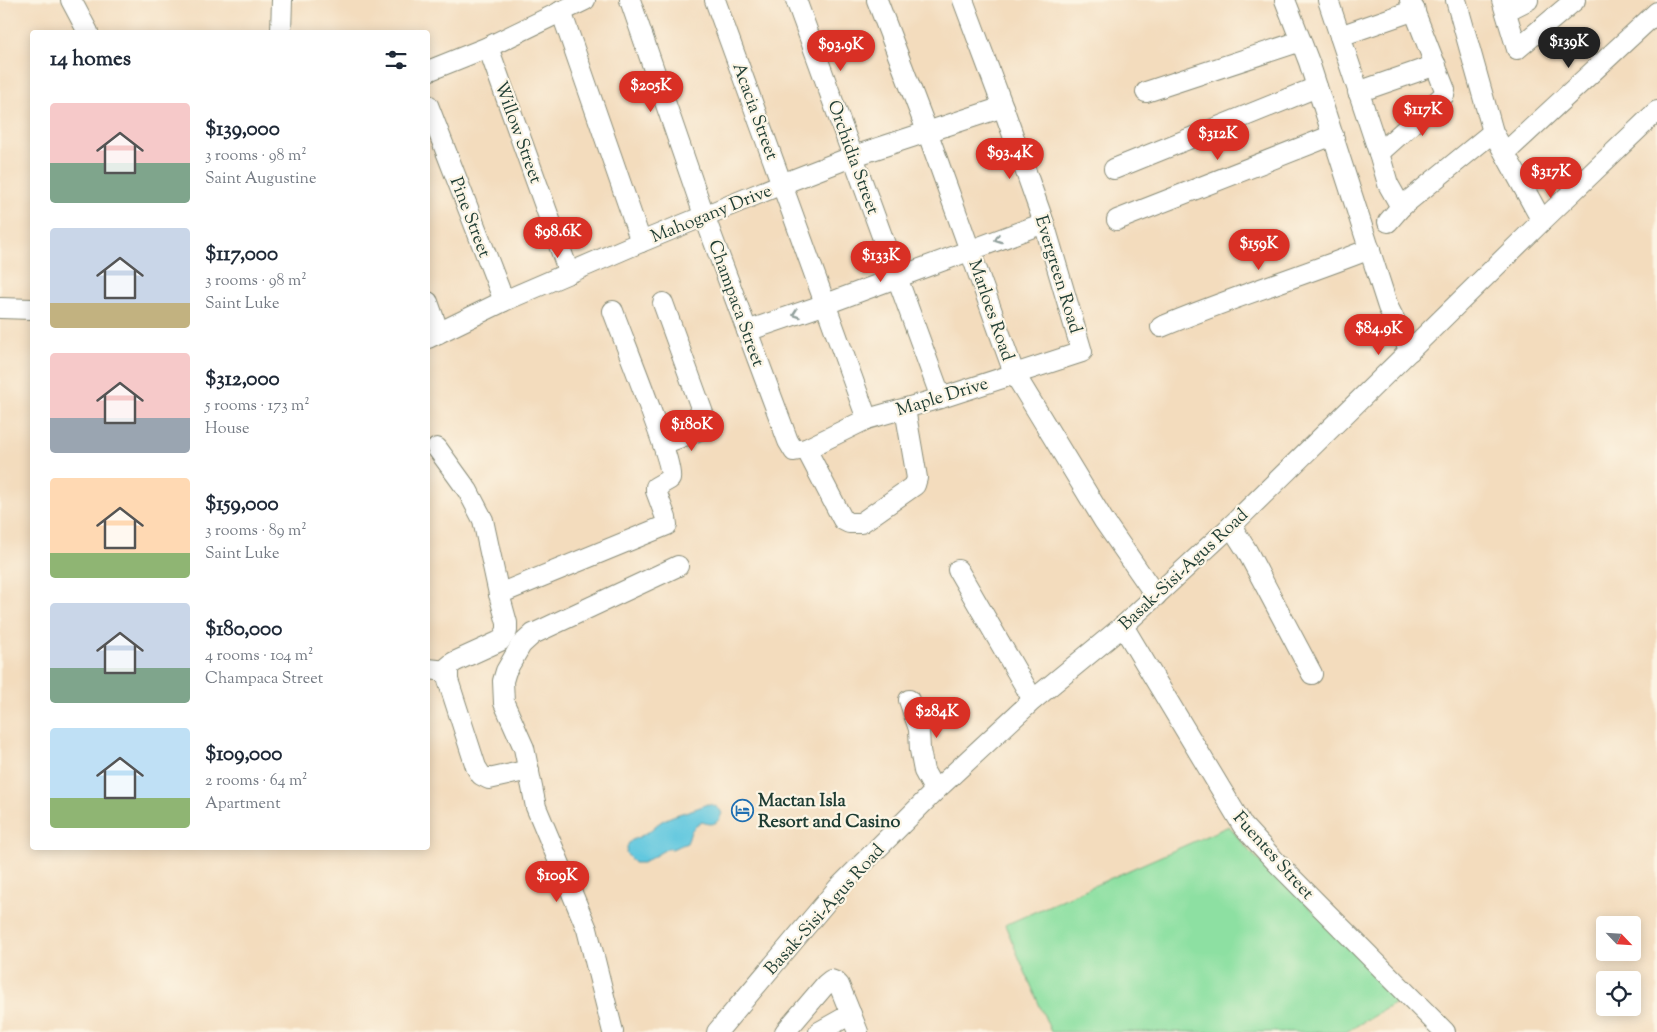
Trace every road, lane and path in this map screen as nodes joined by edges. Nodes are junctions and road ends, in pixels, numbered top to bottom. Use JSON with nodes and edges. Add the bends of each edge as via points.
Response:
{"nodes":[{"id":1,"x":71,"y":0,"type":"edge"},
{"id":2,"x":282,"y":0,"type":"edge"},
{"id":3,"x":585,"y":0,"type":"edge"},
{"id":4,"x":630,"y":0,"type":"edge"},
{"id":5,"x":715,"y":0,"type":"edge"},
{"id":6,"x":796,"y":0,"type":"edge"},
{"id":7,"x":877,"y":0,"type":"edge"},
{"id":8,"x":962,"y":0,"type":"edge"},
{"id":9,"x":1286,"y":0,"type":"edge"},
{"id":10,"x":1456,"y":0,"type":"edge"},
{"id":11,"x":1528,"y":0,"type":"edge"},
{"id":12,"x":1575,"y":0,"type":"edge"},
{"id":13,"x":1332,"y":2,"type":"edge"},
{"id":14,"x":1413,"y":5,"type":"edge"},
{"id":15,"x":1504,"y":5,"type":"edge"},
{"id":16,"x":561,"y":11,"type":"junction"},
{"id":17,"x":1657,"y":12,"type":"edge"},
{"id":18,"x":87,"y":30,"type":"edge"},
{"id":19,"x":281,"y":30,"type":"edge"},
{"id":20,"x":1340,"y":36,"type":"junction"},
{"id":21,"x":1301,"y":41,"type":"junction"},
{"id":22,"x":488,"y":47,"type":"junction"},
{"id":23,"x":1436,"y":65,"type":"junction"},
{"id":24,"x":430,"y":70,"type":"edge"},
{"id":25,"x":1317,"y":87,"type":"junction"},
{"id":26,"x":1146,"y":92,"type":"dead end"},
{"id":27,"x":1358,"y":92,"type":"junction"},
{"id":28,"x":1003,"y":107,"type":"junction"},
{"id":29,"x":430,"y":110,"type":"edge"},
{"id":30,"x":1657,"y":111,"type":"edge"},
{"id":31,"x":927,"y":131,"type":"junction"},
{"id":32,"x":1493,"y":132,"type":"junction"},
{"id":33,"x":1333,"y":135,"type":"junction"},
{"id":34,"x":1379,"y":153,"type":"junction"},
{"id":35,"x":1505,"y":153,"type":"junction"},
{"id":36,"x":854,"y":156,"type":"junction"},
{"id":37,"x":1114,"y":169,"type":"dead end"},
{"id":38,"x":782,"y":184,"type":"junction"},
{"id":39,"x":704,"y":215,"type":"junction"},
{"id":40,"x":1117,"y":220,"type":"dead end"},
{"id":41,"x":1542,"y":221,"type":"junction"},
{"id":42,"x":1044,"y":222,"type":"junction"},
{"id":43,"x":641,"y":242,"type":"junction"},
{"id":44,"x":970,"y":249,"type":"junction"},
{"id":45,"x":1370,"y":249,"type":"junction"},
{"id":46,"x":569,"y":273,"type":"junction"},
{"id":47,"x":897,"y":276,"type":"junction"},
{"id":48,"x":504,"y":301,"type":"junction"},
{"id":49,"x":663,"y":303,"type":"dead end"},
{"id":50,"x":826,"y":304,"type":"junction"},
{"id":51,"x":0,"y":308,"type":"edge"},
{"id":52,"x":30,"y":309,"type":"edge"},
{"id":53,"x":613,"y":311,"type":"dead end"},
{"id":54,"x":430,"y":316,"type":"edge"},
{"id":55,"x":1161,"y":327,"type":"dead end"},
{"id":56,"x":747,"y":331,"type":"junction"},
{"id":57,"x":433,"y":336,"type":"edge"},
{"id":58,"x":1410,"y":350,"type":"junction"},
{"id":59,"x":1082,"y":352,"type":"joint"},
{"id":60,"x":1014,"y":373,"type":"junction"},
{"id":61,"x":941,"y":398,"type":"junction"},
{"id":62,"x":904,"y":409,"type":"junction"},
{"id":63,"x":867,"y":419,"type":"junction"},
{"id":64,"x":663,"y":444,"type":"junction"},
{"id":65,"x":438,"y":448,"type":"dead end"},
{"id":66,"x":806,"y":449,"type":"junction"},
{"id":67,"x":1231,"y":526,"type":"junction"},
{"id":68,"x":678,"y":566,"type":"dead end"},
{"id":69,"x":958,"y":570,"type":"dead end"},
{"id":70,"x":499,"y":594,"type":"junction"},
{"id":71,"x":1156,"y":596,"type":"junction"},
{"id":72,"x":1123,"y":626,"type":"junction"},
{"id":73,"x":437,"y":670,"type":"edge"},
{"id":74,"x":1312,"y":674,"type":"dead end"},
{"id":75,"x":909,"y":700,"type":"dead end"},
{"id":76,"x":1034,"y":700,"type":"junction"},
{"id":77,"x":529,"y":770,"type":"junction"},
{"id":78,"x":935,"y":791,"type":"junction"},
{"id":79,"x":855,"y":1023,"type":"edge"},
{"id":80,"x":613,"y":1032,"type":"edge"},
{"id":81,"x":717,"y":1032,"type":"edge"},
{"id":82,"x":785,"y":1032,"type":"edge"},
{"id":83,"x":819,"y":1032,"type":"edge"},
{"id":84,"x":1445,"y":1032,"type":"edge"}],
"edges":[{"from":1,"to":18,"type":"street"},
{"from":2,"to":19,"type":"street"},
{"from":3,"to":16,"type":"street"},
{"from":4,"to":39,"type":"street","name":"Champaca Street"},
{"from":5,"to":38,"type":"street","name":"Acacia Street"},
{"from":6,"to":36,"type":"street","name":"Orchidia Street"},
{"from":7,"to":31,"type":"street","name":"Marloes Road"},
{"from":8,"to":28,"type":"street","name":"Evergreen Road"},
{"from":9,"to":21,"type":"street"},
{"from":10,"to":32,"type":"street"},
{"from":11,"to":15,"type":"street"},
{"from":12,"to":15,"type":"street","via":[[1518,49]]},
{"from":13,"to":20,"type":"street"},
{"from":14,"to":20,"type":"street"},
{"from":14,"to":23,"type":"street"},
{"from":16,"to":22,"type":"street"},
{"from":16,"to":43,"type":"street"},
{"from":17,"to":35,"type":"street"},
{"from":20,"to":27,"type":"street"},
{"from":21,"to":25,"type":"street"},
{"from":21,"to":26,"type":"street"},
{"from":22,"to":24,"type":"street"},
{"from":22,"to":46,"type":"street","name":"Willow Street"},
{"from":23,"to":27,"type":"street"},
{"from":23,"to":34,"type":"street","via":[[1444,95]]},
{"from":25,"to":33,"type":"street"},
{"from":25,"to":37,"type":"street"},
{"from":27,"to":34,"type":"street"},
{"from":28,"to":31,"type":"street","name":"Mahogany Drive"},
{"from":28,"to":42,"type":"street","name":"Evergreen Road"},
{"from":29,"to":48,"type":"street","name":"Pine Street"},
{"from":30,"to":41,"type":"street","name":"Basak-Sisi-Agus Road"},
{"from":31,"to":36,"type":"street","name":"Mahogany Drive"},
{"from":31,"to":44,"type":"street","name":"Marloes Road"},
{"from":32,"to":34,"type":"street","via":[[1395,215]]},
{"from":32,"to":35,"type":"street"},
{"from":33,"to":40,"type":"street"},
{"from":33,"to":45,"type":"street"},
{"from":35,"to":41,"type":"street"},
{"from":36,"to":38,"type":"street","name":"Mahogany Drive"},
{"from":36,"to":47,"type":"street","name":"Orchidia Street"},
{"from":38,"to":39,"type":"street","name":"Mahogany Drive"},
{"from":38,"to":50,"type":"street","name":"Acacia Street"},
{"from":39,"to":43,"type":"street","name":"Mahogany Drive"},
{"from":39,"to":56,"type":"street","name":"Champaca Street"},
{"from":41,"to":58,"type":"street","name":"Basak-Sisi-Agus Road"},
{"from":42,"to":44,"type":"street","one_way":true},
{"from":42,"to":59,"type":"street","name":"Evergreen Road"},
{"from":43,"to":46,"type":"street","name":"Mahogany Drive"},
{"from":44,"to":47,"type":"street"},
{"from":44,"to":60,"type":"street","name":"Marloes Road"},
{"from":45,"to":55,"type":"street"},
{"from":45,"to":58,"type":"street","via":[[1388,307]]},
{"from":46,"to":48,"type":"street","name":"Mahogany Drive"},
{"from":47,"to":50,"type":"street"},
{"from":47,"to":61,"type":"street","name":"Orchidia Street"},
{"from":48,"to":57,"type":"street","name":"Mahogany Drive"},
{"from":49,"to":64,"type":"street","via":[[708,427]]},
{"from":50,"to":56,"type":"street","one_way":true},
{"from":50,"to":63,"type":"street","name":"Acacia Street"},
{"from":51,"to":52,"type":"street"},
{"from":53,"to":64,"type":"street"},
{"from":54,"to":57,"type":"street"},
{"from":56,"to":66,"type":"street","name":"Champaca Street","via":[[788,441],[794,450]]},
{"from":58,"to":67,"type":"street","name":"Basak-Sisi-Agus Road"},
{"from":59,"to":60,"type":"street","name":"Maple Drive"},
{"from":60,"to":61,"type":"street","name":"Maple Drive"},
{"from":60,"to":71,"type":"street","name":"Marloes Road","via":[[1104,521]]},
{"from":61,"to":62,"type":"street","name":"Maple Drive"},
{"from":62,"to":63,"type":"street","name":"Maple Drive"},
{"from":62,"to":66,"type":"street","via":[[917,478],[915,485],[861,523],[843,520]]},
{"from":63,"to":66,"type":"street","name":"Maple Drive"},
{"from":64,"to":70,"type":"street","via":[[671,476],[657,485],[656,490],[667,525]]},
{"from":65,"to":70,"type":"street","via":[[468,491],[483,520]]},
{"from":67,"to":71,"type":"street","name":"Basak-Sisi-Agus Road"},
{"from":67,"to":74,"type":"street"},
{"from":68,"to":77,"type":"street","via":[[532,634],[521,645],[506,671],[504,703],[524,748]]},
{"from":69,"to":76,"type":"street"},
{"from":70,"to":73,"type":"street","via":[[508,623],[500,641]]},
{"from":71,"to":72,"type":"street","name":"Basak-Sisi-Agus Road"},
{"from":72,"to":76,"type":"street","name":"Basak-Sisi-Agus Road"},
{"from":72,"to":84,"type":"street","name":"Fuentes Street","via":[[1243,826]]},
{"from":73,"to":77,"type":"street","via":[[448,680],[481,775],[489,778]]},
{"from":75,"to":78,"type":"street","via":[[919,729],[924,771]]},
{"from":76,"to":78,"type":"street","name":"Basak-Sisi-Agus Road"},
{"from":77,"to":80,"type":"street","via":[[536,807],[587,929]]},
{"from":78,"to":81,"type":"street","name":"Basak-Sisi-Agus Road","via":[[838,888]]},
{"from":79,"to":82,"type":"street","via":[[839,985],[832,980]]},
{"from":79,"to":83,"type":"street"}]}
